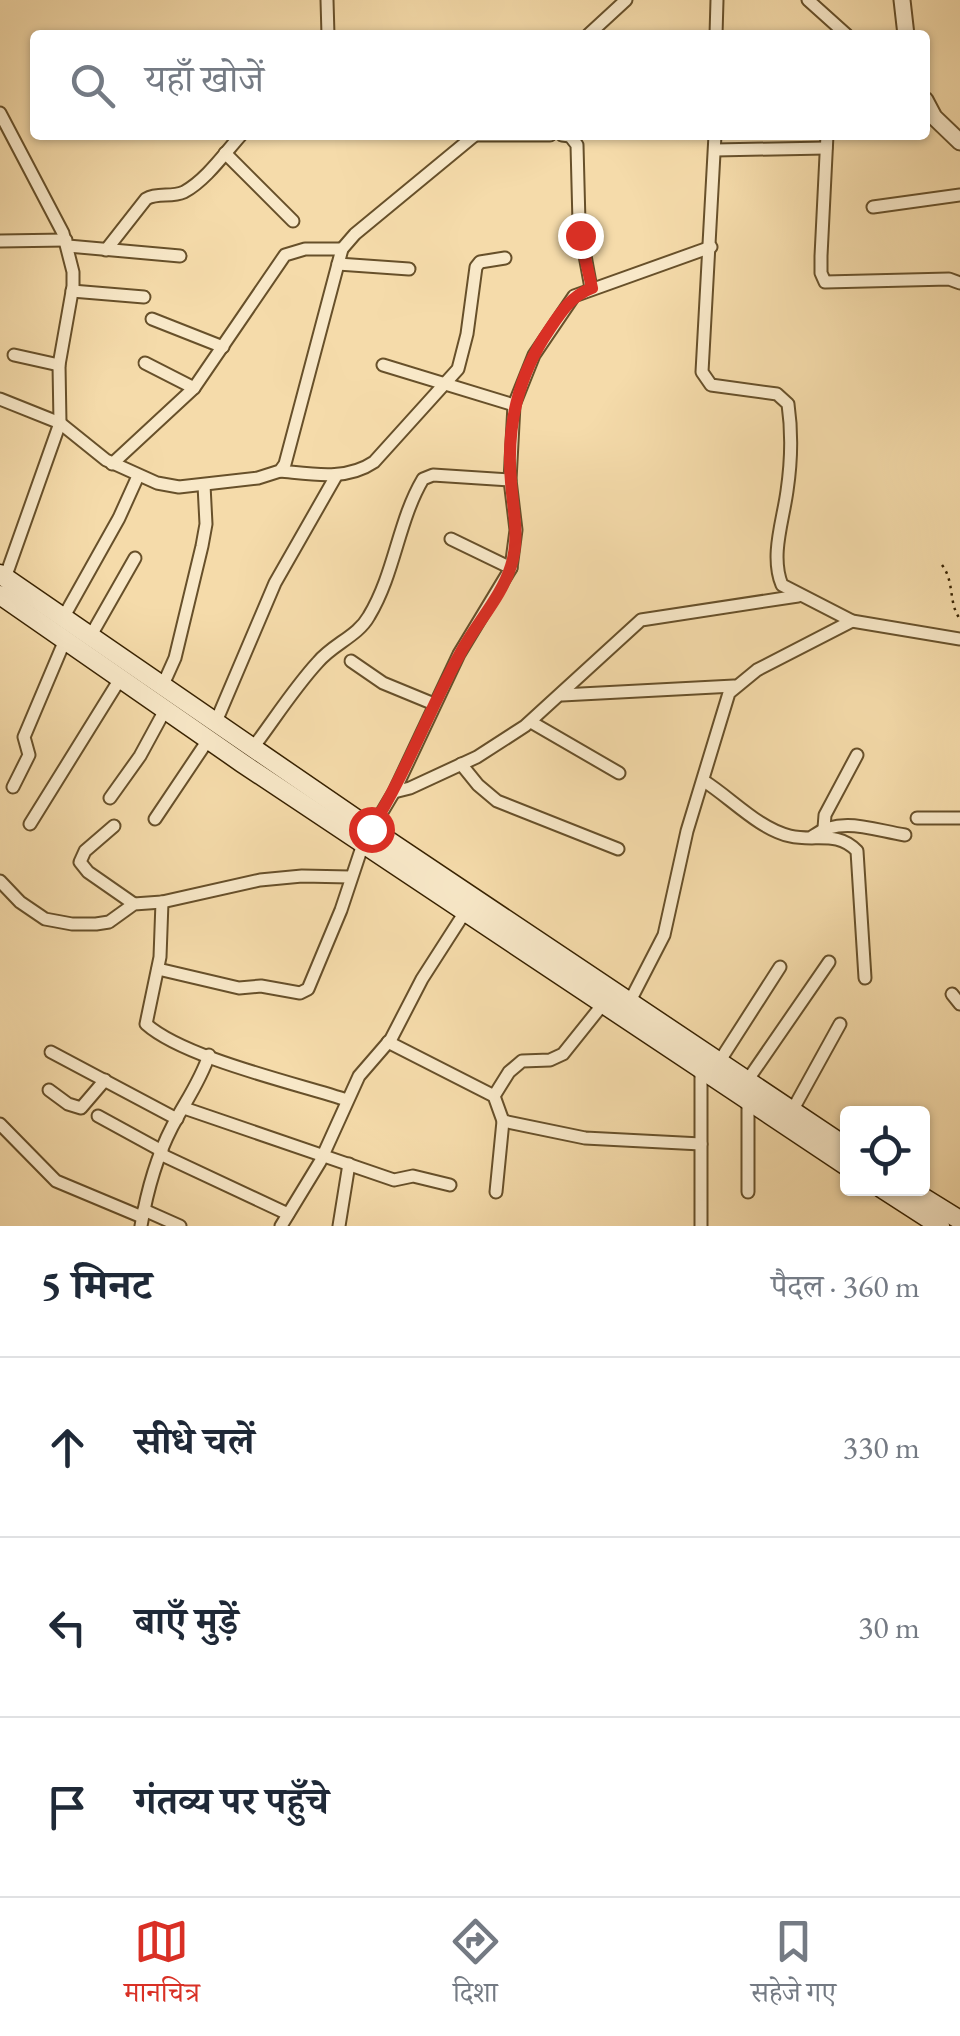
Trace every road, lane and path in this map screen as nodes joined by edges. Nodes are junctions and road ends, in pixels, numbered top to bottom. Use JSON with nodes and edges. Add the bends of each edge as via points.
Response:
{"nodes":[{"id":1,"x":327,"y":0,"type":"edge"},
{"id":2,"x":626,"y":0,"type":"edge"},
{"id":3,"x":717,"y":0,"type":"edge"},
{"id":4,"x":808,"y":0,"type":"edge"},
{"id":5,"x":902,"y":0,"type":"edge"},
{"id":6,"x":831,"y":29,"type":"edge"},
{"id":7,"x":328,"y":30,"type":"edge"},
{"id":8,"x":594,"y":30,"type":"edge"},
{"id":9,"x":716,"y":30,"type":"edge"},
{"id":10,"x":905,"y":30,"type":"edge"},
{"id":11,"x":930,"y":109,"type":"edge"},
{"id":12,"x":0,"y":113,"type":"edge"},
{"id":13,"x":5,"y":137,"type":"edge"},
{"id":14,"x":236,"y":140,"type":"edge"},
{"id":15,"x":468,"y":140,"type":"edge"},
{"id":16,"x":574,"y":140,"type":"edge"},
{"id":17,"x":715,"y":140,"type":"edge"},
{"id":18,"x":826,"y":141,"type":"edge"},
{"id":19,"x":960,"y":142,"type":"edge"},
{"id":20,"x":714,"y":150,"type":"junction"},
{"id":21,"x":225,"y":152,"type":"junction"},
{"id":22,"x":960,"y":195,"type":"edge"},
{"id":23,"x":873,"y":208,"type":"dead end"},
{"id":24,"x":292,"y":221,"type":"dead end"},
{"id":25,"x":0,"y":241,"type":"edge"},
{"id":26,"x":66,"y":243,"type":"junction"},
{"id":27,"x":711,"y":247,"type":"junction"},
{"id":28,"x":342,"y":249,"type":"junction"},
{"id":29,"x":106,"y":250,"type":"junction"},
{"id":30,"x":180,"y":256,"type":"dead end"},
{"id":31,"x":505,"y":258,"type":"dead end"},
{"id":32,"x":338,"y":264,"type":"junction"},
{"id":33,"x":410,"y":270,"type":"dead end"},
{"id":34,"x":960,"y":284,"type":"edge"},
{"id":35,"x":592,"y":288,"type":"junction"},
{"id":36,"x":72,"y":291,"type":"junction"},
{"id":37,"x":144,"y":297,"type":"dead end"},
{"id":38,"x":152,"y":319,"type":"dead end"},
{"id":39,"x":222,"y":347,"type":"junction"},
{"id":40,"x":14,"y":356,"type":"dead end"},
{"id":41,"x":145,"y":364,"type":"dead end"},
{"id":42,"x":383,"y":364,"type":"dead end"},
{"id":43,"x":60,"y":365,"type":"junction"},
{"id":44,"x":446,"y":384,"type":"junction"},
{"id":45,"x":194,"y":388,"type":"junction"},
{"id":46,"x":0,"y":398,"type":"edge"},
{"id":47,"x":514,"y":405,"type":"junction"},
{"id":48,"x":60,"y":424,"type":"junction"},
{"id":49,"x":112,"y":464,"type":"junction"},
{"id":50,"x":280,"y":472,"type":"junction"},
{"id":51,"x":138,"y":476,"type":"junction"},
{"id":52,"x":336,"y":476,"type":"junction"},
{"id":53,"x":510,"y":480,"type":"junction"},
{"id":54,"x":204,"y":485,"type":"junction"},
{"id":55,"x":451,"y":539,"type":"dead end"},
{"id":56,"x":136,"y":558,"type":"dead end"},
{"id":57,"x":942,"y":566,"type":"dead end"},
{"id":58,"x":511,"y":568,"type":"junction"},
{"id":59,"x":1,"y":584,"type":"edge"},
{"id":60,"x":798,"y":596,"type":"junction"},
{"id":61,"x":63,"y":618,"type":"junction"},
{"id":62,"x":960,"y":619,"type":"edge"},
{"id":63,"x":852,"y":621,"type":"junction"},
{"id":64,"x":90,"y":637,"type":"junction"},
{"id":65,"x":960,"y":639,"type":"edge"},
{"id":66,"x":65,"y":640,"type":"junction"},
{"id":67,"x":351,"y":661,"type":"dead end"},
{"id":68,"x":120,"y":679,"type":"junction"},
{"id":69,"x":734,"y":686,"type":"junction"},
{"id":70,"x":162,"y":687,"type":"junction"},
{"id":71,"x":562,"y":694,"type":"junction"},
{"id":72,"x":434,"y":704,"type":"junction"},
{"id":73,"x":165,"y":710,"type":"junction"},
{"id":74,"x":532,"y":722,"type":"junction"},
{"id":75,"x":212,"y":732,"type":"junction"},
{"id":76,"x":252,"y":748,"type":"junction"},
{"id":77,"x":857,"y":755,"type":"dead end"},
{"id":78,"x":461,"y":764,"type":"junction"},
{"id":79,"x":619,"y":773,"type":"dead end"},
{"id":80,"x":704,"y":781,"type":"junction"},
{"id":81,"x":13,"y":787,"type":"dead end"},
{"id":82,"x":394,"y":792,"type":"junction"},
{"id":83,"x":110,"y":798,"type":"dead end"},
{"id":84,"x":918,"y":818,"type":"dead end"},
{"id":85,"x":960,"y":818,"type":"edge"},
{"id":86,"x":155,"y":819,"type":"dead end"},
{"id":87,"x":30,"y":824,"type":"dead end"},
{"id":88,"x":114,"y":826,"type":"dead end"},
{"id":89,"x":818,"y":832,"type":"junction"},
{"id":90,"x":905,"y":835,"type":"dead end"},
{"id":91,"x":367,"y":836,"type":"junction"},
{"id":92,"x":618,"y":849,"type":"dead end"},
{"id":93,"x":350,"y":877,"type":"junction"},
{"id":94,"x":0,"y":880,"type":"edge"},
{"id":95,"x":162,"y":902,"type":"junction"},
{"id":96,"x":134,"y":904,"type":"junction"},
{"id":97,"x":465,"y":912,"type":"junction"},
{"id":98,"x":829,"y":962,"type":"dead end"},
{"id":99,"x":780,"y":967,"type":"dead end"},
{"id":100,"x":158,"y":969,"type":"junction"},
{"id":101,"x":865,"y":978,"type":"dead end"},
{"id":102,"x":630,"y":1001,"type":"junction"},
{"id":103,"x":603,"y":1004,"type":"junction"},
{"id":104,"x":840,"y":1024,"type":"dead end"},
{"id":105,"x":388,"y":1042,"type":"junction"},
{"id":106,"x":51,"y":1052,"type":"dead end"},
{"id":107,"x":209,"y":1056,"type":"junction"},
{"id":108,"x":710,"y":1066,"type":"junction"},
{"id":109,"x":104,"y":1080,"type":"junction"},
{"id":110,"x":747,"y":1081,"type":"junction"},
{"id":111,"x":49,"y":1090,"type":"dead end"},
{"id":112,"x":494,"y":1096,"type":"junction"},
{"id":113,"x":347,"y":1100,"type":"junction"},
{"id":114,"x":748,"y":1101,"type":"junction"},
{"id":115,"x":792,"y":1111,"type":"junction"},
{"id":116,"x":180,"y":1113,"type":"junction"},
{"id":117,"x":98,"y":1116,"type":"dead end"},
{"id":118,"x":503,"y":1121,"type":"junction"},
{"id":119,"x":0,"y":1124,"type":"edge"},
{"id":120,"x":840,"y":1143,"type":"edge"},
{"id":121,"x":701,"y":1144,"type":"junction"},
{"id":122,"x":161,"y":1152,"type":"junction"},
{"id":123,"x":323,"y":1154,"type":"junction"},
{"id":124,"x":840,"y":1162,"type":"edge"},
{"id":125,"x":350,"y":1164,"type":"junction"},
{"id":126,"x":450,"y":1185,"type":"dead end"},
{"id":127,"x":496,"y":1192,"type":"dead end"},
{"id":128,"x":748,"y":1192,"type":"dead end"},
{"id":129,"x":893,"y":1196,"type":"edge"},
{"id":130,"x":921,"y":1196,"type":"edge"},
{"id":131,"x":142,"y":1218,"type":"edge"},
{"id":132,"x":285,"y":1220,"type":"edge"},
{"id":133,"x":960,"y":1220,"type":"edge"},
{"id":134,"x":180,"y":1226,"type":"edge"},
{"id":135,"x":339,"y":1226,"type":"edge"},
{"id":136,"x":701,"y":1226,"type":"edge"},
{"id":137,"x":940,"y":1226,"type":"edge"}],
"edges":[{"from":1,"to":7,"type":"street"},
{"from":2,"to":8,"type":"street"},
{"from":3,"to":9,"type":"street"},
{"from":4,"to":6,"type":"street"},
{"from":5,"to":10,"type":"street"},
{"from":11,"to":19,"type":"street"},
{"from":12,"to":13,"type":"street"},
{"from":13,"to":26,"type":"street"},
{"from":14,"to":21,"type":"street"},
{"from":15,"to":28,"type":"street"},
{"from":16,"to":35,"type":"street","via":[[579,223]]},
{"from":17,"to":20,"type":"street"},
{"from":18,"to":20,"type":"street"},
{"from":18,"to":34,"type":"street","via":[[825,282]]},
{"from":20,"to":27,"type":"street"},
{"from":21,"to":24,"type":"street"},
{"from":21,"to":29,"type":"street","via":[[189,189],[146,199]]},
{"from":22,"to":23,"type":"street"},
{"from":25,"to":26,"type":"street"},
{"from":26,"to":29,"type":"street"},
{"from":26,"to":36,"type":"street"},
{"from":27,"to":35,"type":"street"},
{"from":27,"to":60,"type":"street","via":[[702,372],[711,386],[777,394],[788,404],[789,474],[778,571],[782,585]]},
{"from":28,"to":32,"type":"street"},
{"from":28,"to":39,"type":"street","via":[[285,255]]},
{"from":29,"to":30,"type":"street"},
{"from":31,"to":44,"type":"street","via":[[476,267],[463,358]]},
{"from":32,"to":33,"type":"street"},
{"from":32,"to":50,"type":"street"},
{"from":35,"to":47,"type":"street","via":[[574,296],[548,332]]},
{"from":36,"to":37,"type":"street"},
{"from":36,"to":43,"type":"street"},
{"from":38,"to":39,"type":"street"},
{"from":39,"to":45,"type":"street"},
{"from":40,"to":43,"type":"street"},
{"from":41,"to":45,"type":"street"},
{"from":42,"to":44,"type":"street"},
{"from":43,"to":48,"type":"street"},
{"from":44,"to":47,"type":"street"},
{"from":44,"to":52,"type":"street","via":[[374,462]]},
{"from":45,"to":49,"type":"street"},
{"from":46,"to":48,"type":"street"},
{"from":47,"to":53,"type":"street"},
{"from":48,"to":49,"type":"street"},
{"from":48,"to":59,"type":"street"},
{"from":49,"to":51,"type":"street"},
{"from":50,"to":52,"type":"street"},
{"from":50,"to":54,"type":"street"},
{"from":51,"to":54,"type":"street","via":[[179,487]]},
{"from":51,"to":61,"type":"street"},
{"from":52,"to":75,"type":"street","via":[[275,583]]},
{"from":53,"to":58,"type":"street","via":[[516,530]]},
{"from":53,"to":76,"type":"street","via":[[423,479],[370,614],[318,661]]},
{"from":54,"to":70,"type":"street","via":[[204,535]]},
{"from":55,"to":58,"type":"street"},
{"from":56,"to":64,"type":"street"},
{"from":57,"to":62,"type":"path"},
{"from":58,"to":72,"type":"street"},
{"from":59,"to":61,"type":"main road"},
{"from":59,"to":66,"type":"main road"},
{"from":60,"to":63,"type":"street"},
{"from":60,"to":71,"type":"street","via":[[641,620]]},
{"from":61,"to":64,"type":"main road"},
{"from":63,"to":65,"type":"street"},
{"from":63,"to":69,"type":"street"},
{"from":64,"to":70,"type":"main road"},
{"from":66,"to":68,"type":"main road"},
{"from":66,"to":81,"type":"street","via":[[24,737],[28,755]]},
{"from":67,"to":72,"type":"street"},
{"from":68,"to":73,"type":"main road"},
{"from":68,"to":87,"type":"street"},
{"from":69,"to":71,"type":"street"},
{"from":69,"to":80,"type":"street"},
{"from":70,"to":75,"type":"main road"},
{"from":71,"to":74,"type":"street"},
{"from":72,"to":82,"type":"street"},
{"from":73,"to":75,"type":"main road"},
{"from":73,"to":83,"type":"street"},
{"from":74,"to":78,"type":"street"},
{"from":74,"to":79,"type":"street"},
{"from":75,"to":76,"type":"main road"},
{"from":75,"to":86,"type":"street"},
{"from":75,"to":91,"type":"main road"},
{"from":76,"to":91,"type":"main road"},
{"from":77,"to":89,"type":"street"},
{"from":78,"to":82,"type":"street"},
{"from":78,"to":92,"type":"street","via":[[490,797]]},
{"from":80,"to":89,"type":"street","via":[[778,832]]},
{"from":80,"to":102,"type":"street","via":[[664,935]]},
{"from":82,"to":91,"type":"street"},
{"from":84,"to":85,"type":"street"},
{"from":88,"to":96,"type":"street","via":[[80,862]]},
{"from":89,"to":90,"type":"street","via":[[845,824]]},
{"from":89,"to":101,"type":"street","via":[[857,851]]},
{"from":91,"to":93,"type":"street"},
{"from":91,"to":97,"type":"main road"},
{"from":91,"to":102,"type":"main road"},
{"from":93,"to":95,"type":"street","via":[[260,880]]},
{"from":93,"to":100,"type":"street","via":[[304,992],[238,988]]},
{"from":94,"to":96,"type":"street","via":[[20,902],[58,922],[109,922]]},
{"from":95,"to":96,"type":"street"},
{"from":95,"to":100,"type":"street"},
{"from":97,"to":103,"type":"main road"},
{"from":97,"to":105,"type":"street"},
{"from":98,"to":110,"type":"street"},
{"from":99,"to":108,"type":"street"},
{"from":100,"to":107,"type":"street","via":[[146,1024]]},
{"from":102,"to":108,"type":"main road"},
{"from":103,"to":108,"type":"main road"},
{"from":103,"to":112,"type":"street","via":[[563,1054],[522,1060]]},
{"from":104,"to":115,"type":"street"},
{"from":105,"to":112,"type":"street"},
{"from":105,"to":113,"type":"street"},
{"from":106,"to":109,"type":"street"},
{"from":107,"to":113,"type":"street"},
{"from":107,"to":116,"type":"street"},
{"from":108,"to":110,"type":"main road"},
{"from":108,"to":114,"type":"main road"},
{"from":108,"to":121,"type":"street"},
{"from":109,"to":111,"type":"street","via":[[81,1108]]},
{"from":109,"to":116,"type":"street"},
{"from":110,"to":115,"type":"main road"},
{"from":112,"to":118,"type":"street"},
{"from":113,"to":123,"type":"street"},
{"from":114,"to":124,"type":"main road"},
{"from":114,"to":128,"type":"street"},
{"from":115,"to":120,"type":"main road"},
{"from":116,"to":122,"type":"street"},
{"from":116,"to":123,"type":"street"},
{"from":117,"to":122,"type":"street"},
{"from":118,"to":121,"type":"street","via":[[584,1138]]},
{"from":118,"to":127,"type":"street"},
{"from":119,"to":131,"type":"street","via":[[56,1181]]},
{"from":121,"to":136,"type":"street"},
{"from":122,"to":131,"type":"street"},
{"from":122,"to":132,"type":"street"},
{"from":123,"to":125,"type":"street"},
{"from":123,"to":132,"type":"street"},
{"from":125,"to":126,"type":"street","via":[[394,1180],[413,1176]]},
{"from":125,"to":135,"type":"street"},
{"from":129,"to":137,"type":"main road"},
{"from":130,"to":133,"type":"main road"},
{"from":131,"to":134,"type":"street"}]}
